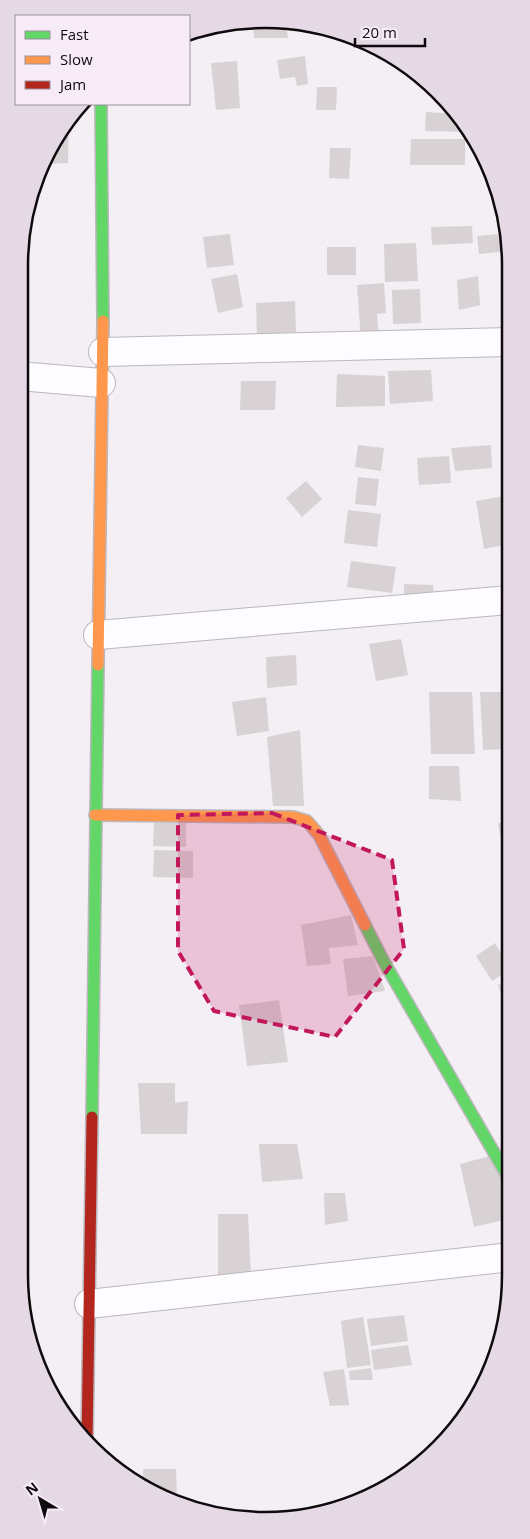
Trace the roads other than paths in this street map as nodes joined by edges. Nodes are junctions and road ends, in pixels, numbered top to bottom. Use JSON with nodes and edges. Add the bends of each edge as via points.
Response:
{"nodes":[{"id":1,"x":101,"y":105,"type":"edge"},
{"id":2,"x":502,"y":342,"type":"edge"},
{"id":3,"x":103,"y":352,"type":"junction"},
{"id":4,"x":28,"y":377,"type":"edge"},
{"id":5,"x":101,"y":383,"type":"junction"},
{"id":6,"x":502,"y":601,"type":"edge"},
{"id":7,"x":98,"y":636,"type":"junction"},
{"id":8,"x":95,"y":815,"type":"junction"},
{"id":9,"x":502,"y":1166,"type":"edge"},
{"id":10,"x":502,"y":1258,"type":"edge"},
{"id":11,"x":89,"y":1304,"type":"junction"},
{"id":12,"x":87,"y":1432,"type":"edge"}],
"edges":[{"from":1,"to":3,"type":"street"},
{"from":2,"to":3,"type":"street"},
{"from":3,"to":5,"type":"street"},
{"from":4,"to":5,"type":"street"},
{"from":5,"to":7,"type":"street"},
{"from":6,"to":7,"type":"street"},
{"from":7,"to":8,"type":"street"},
{"from":8,"to":9,"type":"street","via":[[293,817],[307,820],[319,835],[384,962]]},
{"from":8,"to":11,"type":"street"},
{"from":10,"to":11,"type":"street"},
{"from":11,"to":12,"type":"street"}]}
